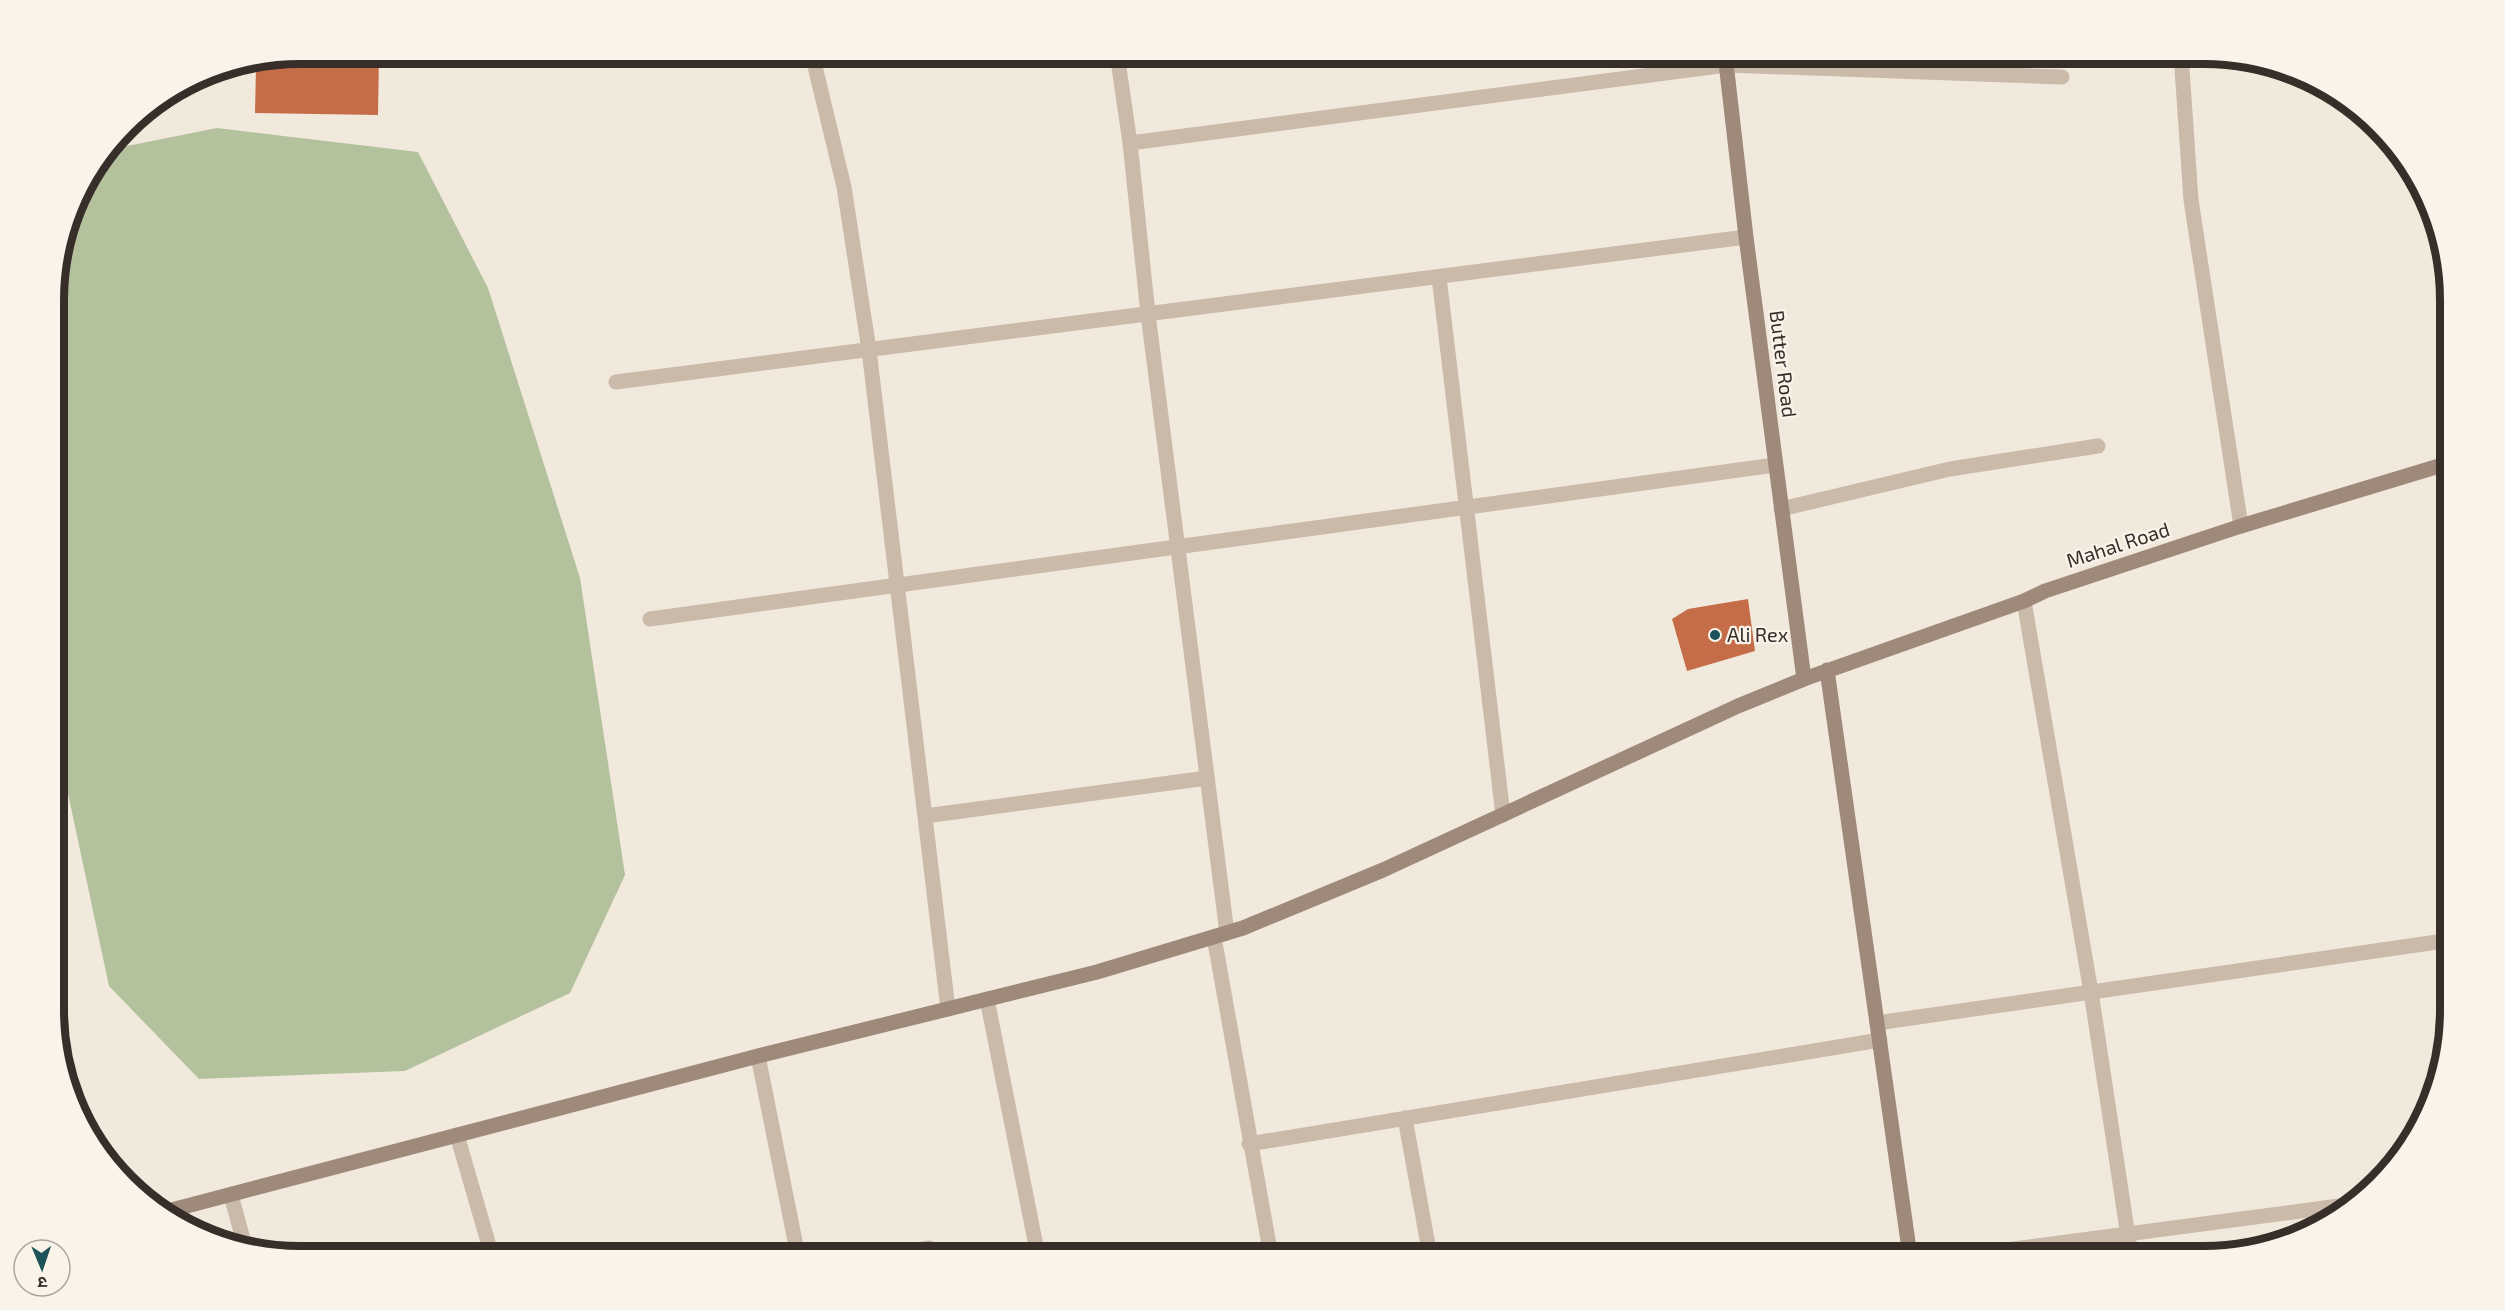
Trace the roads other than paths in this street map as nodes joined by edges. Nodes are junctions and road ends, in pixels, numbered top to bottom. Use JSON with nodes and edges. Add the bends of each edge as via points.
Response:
{"nodes":[{"id":1,"x":814,"y":64,"type":"edge"},
{"id":2,"x":1118,"y":64,"type":"edge"},
{"id":3,"x":1697,"y":64,"type":"edge"},
{"id":4,"x":1726,"y":64,"type":"edge"},
{"id":5,"x":1805,"y":64,"type":"edge"},
{"id":6,"x":2182,"y":64,"type":"edge"},
{"id":7,"x":2062,"y":77,"type":"dead end"},
{"id":8,"x":1130,"y":143,"type":"junction"},
{"id":9,"x":1746,"y":237,"type":"junction"},
{"id":10,"x":1439,"y":277,"type":"junction"},
{"id":11,"x":1148,"y":314,"type":"junction"},
{"id":12,"x":869,"y":350,"type":"junction"},
{"id":13,"x":616,"y":382,"type":"dead end"},
{"id":14,"x":2098,"y":446,"type":"dead end"},
{"id":15,"x":1775,"y":465,"type":"junction"},
{"id":16,"x":2440,"y":466,"type":"edge"},
{"id":17,"x":1467,"y":508,"type":"junction"},
{"id":18,"x":1781,"y":509,"type":"junction"},
{"id":19,"x":2241,"y":526,"type":"junction"},
{"id":20,"x":1178,"y":548,"type":"junction"},
{"id":21,"x":898,"y":587,"type":"junction"},
{"id":22,"x":2024,"y":601,"type":"junction"},
{"id":23,"x":650,"y":619,"type":"dead end"},
{"id":24,"x":1827,"y":670,"type":"junction"},
{"id":25,"x":1804,"y":679,"type":"junction"},
{"id":26,"x":1207,"y":778,"type":"junction"},
{"id":27,"x":1503,"y":815,"type":"junction"},
{"id":28,"x":925,"y":816,"type":"junction"},
{"id":29,"x":1221,"y":935,"type":"junction"},
{"id":30,"x":2440,"y":942,"type":"edge"},
{"id":31,"x":2091,"y":992,"type":"junction"},
{"id":32,"x":987,"y":999,"type":"junction"},
{"id":33,"x":948,"y":1009,"type":"junction"},
{"id":34,"x":1877,"y":1023,"type":"junction"},
{"id":35,"x":1880,"y":1040,"type":"junction"},
{"id":36,"x":758,"y":1056,"type":"junction"},
{"id":37,"x":1405,"y":1118,"type":"junction"},
{"id":38,"x":457,"y":1135,"type":"junction"},
{"id":39,"x":1249,"y":1144,"type":"junction"},
{"id":40,"x":231,"y":1195,"type":"junction"},
{"id":41,"x":2335,"y":1206,"type":"edge"},
{"id":42,"x":175,"y":1209,"type":"edge"},
{"id":43,"x":2128,"y":1233,"type":"junction"},
{"id":44,"x":243,"y":1238,"type":"edge"},
{"id":45,"x":489,"y":1246,"type":"edge"},
{"id":46,"x":796,"y":1246,"type":"edge"},
{"id":47,"x":1036,"y":1246,"type":"edge"},
{"id":48,"x":1268,"y":1246,"type":"edge"},
{"id":49,"x":1428,"y":1246,"type":"edge"},
{"id":50,"x":1909,"y":1246,"type":"edge"},
{"id":51,"x":2033,"y":1246,"type":"edge"},
{"id":52,"x":2130,"y":1246,"type":"edge"}],
"edges":[{"from":1,"to":12,"type":"street","via":[[844,188]]},
{"from":2,"to":8,"type":"street"},
{"from":3,"to":8,"type":"street"},
{"from":4,"to":9,"type":"street","name":"Butter Road"},
{"from":5,"to":7,"type":"street"},
{"from":6,"to":19,"type":"street","via":[[2191,200]]},
{"from":8,"to":11,"type":"street"},
{"from":9,"to":10,"type":"street"},
{"from":9,"to":15,"type":"street","name":"Butter Road"},
{"from":10,"to":11,"type":"street"},
{"from":10,"to":17,"type":"street"},
{"from":11,"to":12,"type":"street"},
{"from":11,"to":20,"type":"street"},
{"from":12,"to":13,"type":"street"},
{"from":12,"to":21,"type":"street"},
{"from":14,"to":18,"type":"street","via":[[1950,469]]},
{"from":15,"to":17,"type":"street"},
{"from":15,"to":18,"type":"street","name":"Butter Road"},
{"from":16,"to":19,"type":"street","name":"Mahal Road"},
{"from":17,"to":20,"type":"street"},
{"from":17,"to":27,"type":"street"},
{"from":18,"to":25,"type":"street","name":"Butter Road"},
{"from":19,"to":22,"type":"street","name":"Mahal Road"},
{"from":20,"to":21,"type":"street"},
{"from":20,"to":26,"type":"street"},
{"from":21,"to":23,"type":"street"},
{"from":21,"to":28,"type":"street"},
{"from":22,"to":24,"type":"street","name":"Mahal Road"},
{"from":22,"to":31,"type":"street"},
{"from":24,"to":25,"type":"street","name":"Mahal Road"},
{"from":24,"to":34,"type":"street"},
{"from":25,"to":27,"type":"street","name":"Mahal Road"},
{"from":26,"to":28,"type":"street"},
{"from":26,"to":29,"type":"street"},
{"from":27,"to":29,"type":"street","name":"Mahal Road","via":[[1383,870]]},
{"from":28,"to":33,"type":"street"},
{"from":29,"to":32,"type":"street","name":"Mahal Road"},
{"from":29,"to":39,"type":"street"},
{"from":30,"to":31,"type":"street"},
{"from":31,"to":34,"type":"street"},
{"from":31,"to":43,"type":"street"},
{"from":32,"to":33,"type":"street","name":"Mahal Road"},
{"from":32,"to":47,"type":"street"},
{"from":33,"to":36,"type":"street","name":"Mahal Road"},
{"from":34,"to":35,"type":"street"},
{"from":35,"to":37,"type":"street"},
{"from":35,"to":50,"type":"street"},
{"from":36,"to":38,"type":"street","name":"Mahal Road"},
{"from":36,"to":46,"type":"street"},
{"from":37,"to":39,"type":"street"},
{"from":37,"to":49,"type":"street"},
{"from":38,"to":40,"type":"street","name":"Mahal Road"},
{"from":38,"to":45,"type":"street"},
{"from":39,"to":48,"type":"street"},
{"from":40,"to":42,"type":"street","name":"Mahal Road"},
{"from":40,"to":44,"type":"street"},
{"from":41,"to":43,"type":"street"},
{"from":43,"to":51,"type":"street"},
{"from":43,"to":52,"type":"street"}]}
